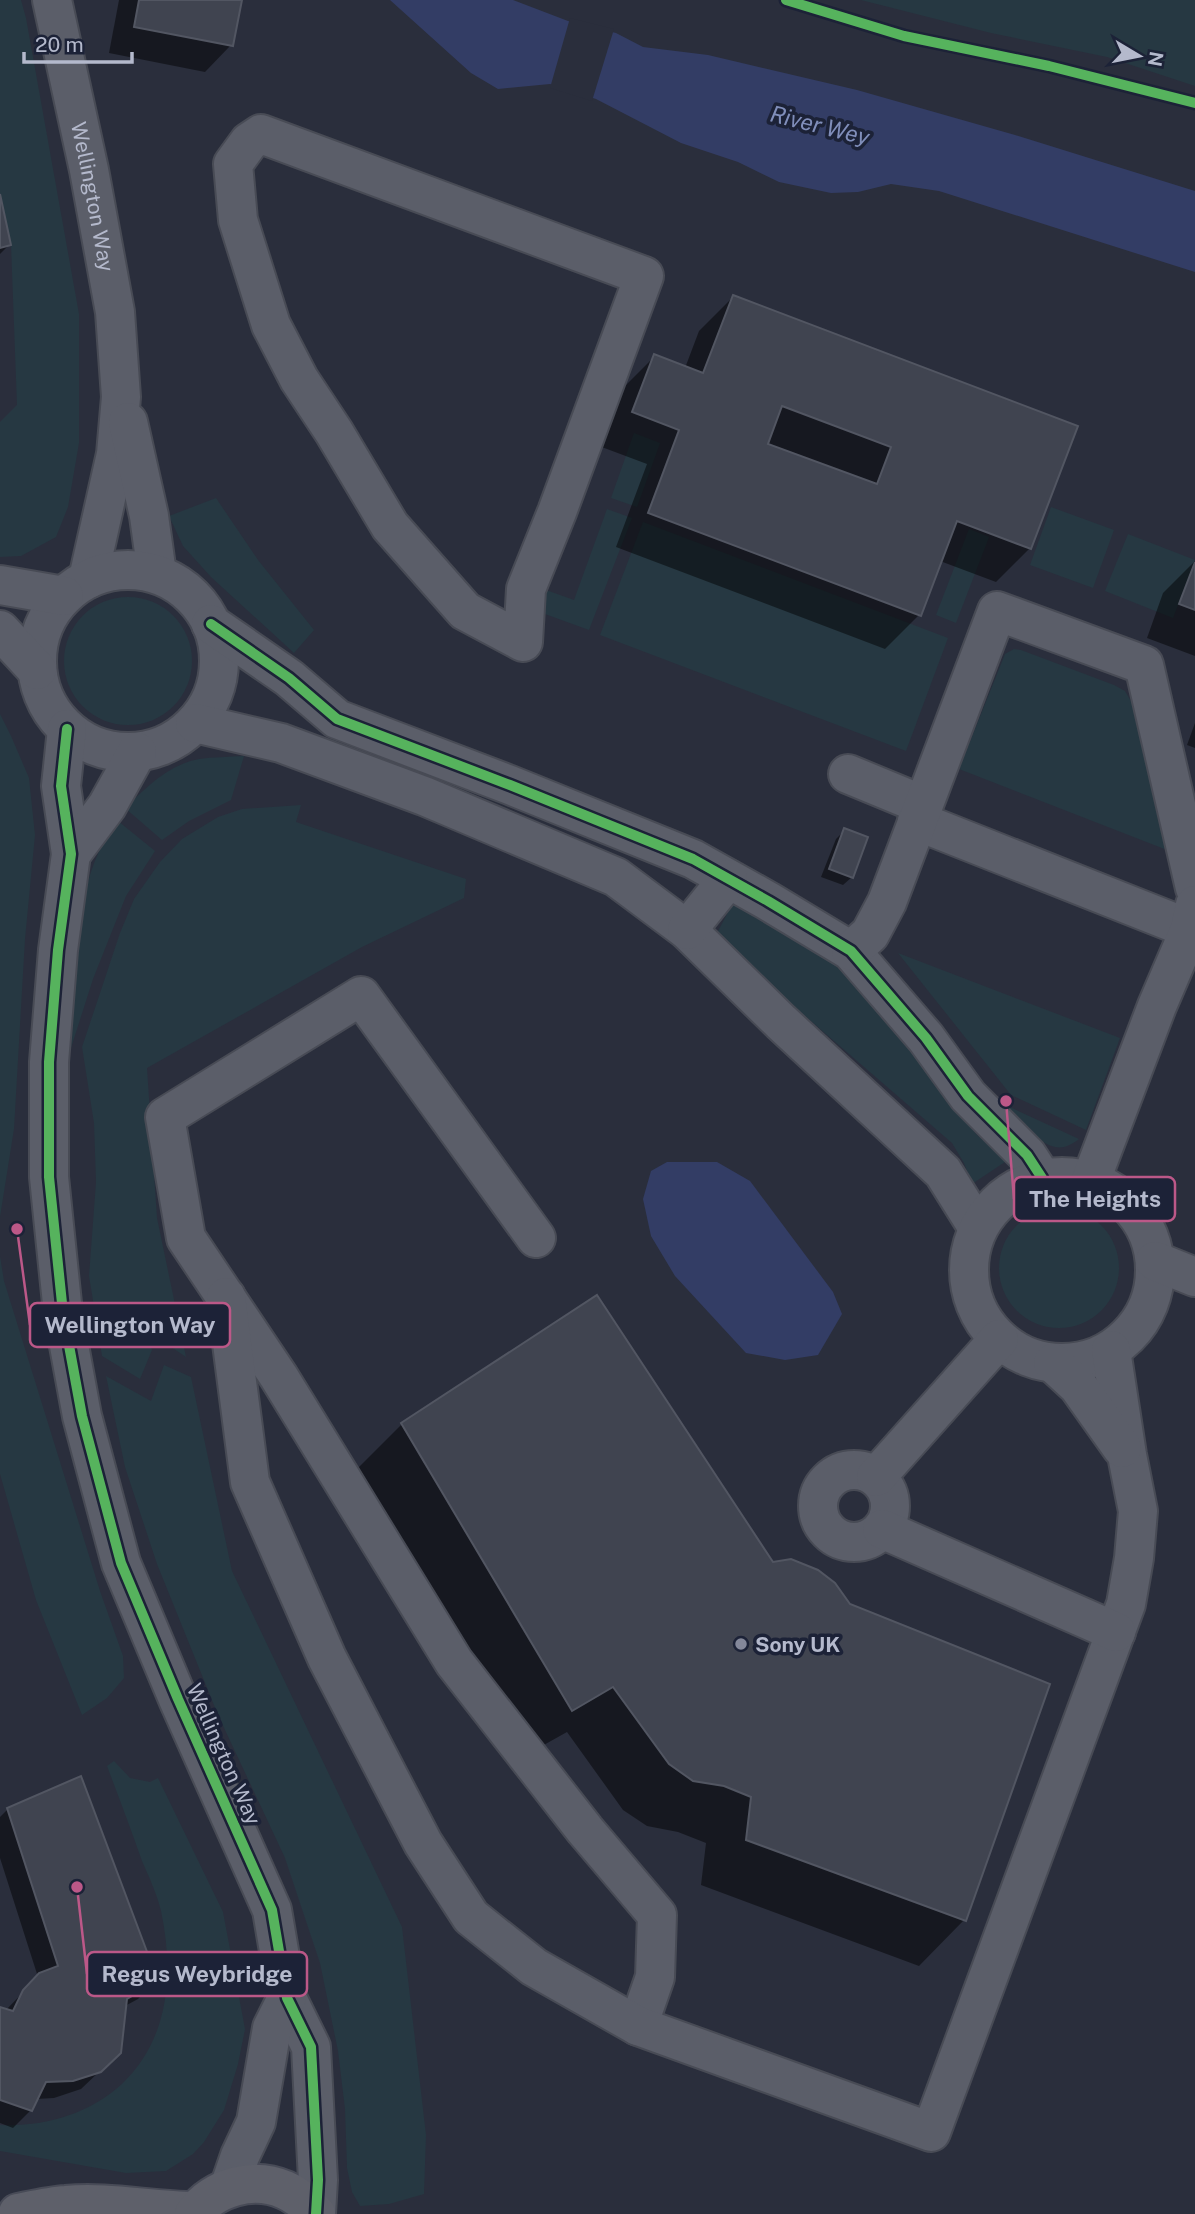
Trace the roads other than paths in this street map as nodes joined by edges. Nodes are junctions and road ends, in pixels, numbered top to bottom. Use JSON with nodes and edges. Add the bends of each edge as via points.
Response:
{"nodes":[{"id":1,"x":52,"y":0,"type":"edge"},
{"id":2,"x":121,"y":397,"type":"junction"},
{"id":3,"x":157,"y":574,"type":"junction"},
{"id":4,"x":0,"y":586,"type":"edge"},
{"id":5,"x":76,"y":587,"type":"junction"},
{"id":6,"x":211,"y":624,"type":"junction"},
{"id":7,"x":0,"y":630,"type":"edge"},
{"id":8,"x":523,"y":642,"type":"joint"},
{"id":9,"x":37,"y":670,"type":"junction"},
{"id":10,"x":195,"y":723,"type":"junction"},
{"id":11,"x":67,"y":729,"type":"junction"},
{"id":12,"x":137,"y":752,"type":"junction"},
{"id":13,"x":848,"y":774,"type":"dead end"},
{"id":14,"x":920,"y":813,"type":"junction"},
{"id":15,"x":71,"y":854,"type":"junction"},
{"id":16,"x":728,"y":880,"type":"junction"},
{"id":17,"x":1195,"y":888,"type":"edge"},
{"id":18,"x":1194,"y":921,"type":"edge"},
{"id":19,"x":687,"y":930,"type":"junction"},
{"id":20,"x":851,"y":951,"type":"junction"},
{"id":21,"x":1042,"y":1178,"type":"junction"},
{"id":22,"x":1091,"y":1180,"type":"junction"},
{"id":23,"x":978,"y":1228,"type":"junction"},
{"id":24,"x":536,"y":1238,"type":"dead end"},
{"id":25,"x":1156,"y":1261,"type":"junction"},
{"id":26,"x":1195,"y":1277,"type":"edge"},
{"id":27,"x":226,"y":1297,"type":"junction"},
{"id":28,"x":999,"y":1339,"type":"junction"},
{"id":29,"x":1111,"y":1350,"type":"junction"},
{"id":30,"x":1053,"y":1363,"type":"junction"},
{"id":31,"x":1127,"y":1455,"type":"junction"},
{"id":32,"x":876,"y":1478,"type":"junction"},
{"id":33,"x":882,"y":1529,"type":"junction"},
{"id":34,"x":1116,"y":1632,"type":"junction"},
{"id":35,"x":287,"y":1998,"type":"junction"},
{"id":36,"x":638,"y":2026,"type":"junction"},
{"id":37,"x":229,"y":2188,"type":"junction"},
{"id":38,"x":12,"y":2211,"type":"edge"},
{"id":39,"x":195,"y":2213,"type":"edge"},
{"id":40,"x":316,"y":2214,"type":"edge"}],
"edges":[{"from":1,"to":2,"type":"street","name":"Wellington Way","via":[[115,312]]},
{"from":2,"to":3,"type":"street","name":"Wellington Way"},
{"from":2,"to":5,"type":"street","name":"Wellington Way","via":[[116,454]]},
{"from":3,"to":5,"type":"street","name":"Wellington Way","via":[[110,571]]},
{"from":3,"to":6,"type":"street","name":"Wellington Way","via":[[198,603]]},
{"from":4,"to":5,"type":"street"},
{"from":5,"to":9,"type":"street","name":"Wellington Way","via":[[51,612],[42,630]]},
{"from":6,"to":10,"type":"street","name":"Wellington Way","via":[[219,659],[213,693]]},
{"from":6,"to":16,"type":"street","via":[[289,678],[337,719],[681,854]]},
{"from":7,"to":9,"type":"street"},
{"from":8,"to":8,"type":"street","via":[[465,611],[390,526],[271,325],[237,220],[233,164],[261,134],[645,276],[526,589]]},
{"from":9,"to":11,"type":"street","name":"Wellington Way","via":[[52,712]]},
{"from":10,"to":12,"type":"street","name":"Wellington Way","via":[[169,743]]},
{"from":10,"to":19,"type":"street","via":[[281,743],[424,796],[616,877]]},
{"from":11,"to":12,"type":"street","name":"Wellington Way","via":[[112,751]]},
{"from":11,"to":15,"type":"street","name":"Wellington Way","via":[[61,786]]},
{"from":12,"to":15,"type":"street","name":"Wellington Way","via":[[107,806]]},
{"from":13,"to":14,"type":"street"},
{"from":14,"to":17,"type":"street","via":[[997,611],[1144,665]]},
{"from":14,"to":18,"type":"street"},
{"from":14,"to":20,"type":"street","via":[[887,902],[870,934]]},
{"from":15,"to":35,"type":"street","name":"Wellington Way","via":[[49,1062],[49,1177],[63,1313],[82,1416],[121,1563],[272,1910]]},
{"from":16,"to":19,"type":"street"},
{"from":16,"to":20,"type":"street"},
{"from":18,"to":22,"type":"street"},
{"from":19,"to":23,"type":"street","via":[[943,1172]]},
{"from":20,"to":21,"type":"street","via":[[926,1038],[968,1096],[1027,1155]]},
{"from":21,"to":22,"type":"street"},
{"from":21,"to":23,"type":"street","via":[[1015,1188]]},
{"from":22,"to":25,"type":"street","via":[[1111,1189],[1142,1220]]},
{"from":23,"to":28,"type":"street","via":[[969,1257],[970,1287],[980,1315]]},
{"from":24,"to":27,"type":"street","via":[[362,996],[165,1117],[186,1238]]},
{"from":25,"to":26,"type":"street"},
{"from":25,"to":29,"type":"street","via":[[1146,1312]]},
{"from":27,"to":36,"type":"street","via":[[454,1662],[657,1915],[655,1977]]},
{"from":27,"to":36,"type":"street","via":[[250,1482],[327,1658],[423,1843],[471,1917],[534,1967]]},
{"from":28,"to":30,"type":"street","via":[[1024,1356]]},
{"from":28,"to":32,"type":"street"},
{"from":29,"to":30,"type":"street","via":[[1082,1361]]},
{"from":29,"to":31,"type":"street"},
{"from":30,"to":31,"type":"street","via":[[1078,1386]]},
{"from":31,"to":34,"type":"street","via":[[1138,1511],[1134,1558]]},
{"from":32,"to":33,"type":"street","via":[[889,1497],[888,1519]]},
{"from":32,"to":33,"type":"street","via":[[854,1470],[831,1478],[819,1498],[818,1510],[822,1522],[838,1539],[862,1542]]},
{"from":33,"to":34,"type":"street"},
{"from":34,"to":36,"type":"street","via":[[931,2132]]},
{"from":35,"to":37,"type":"street","via":[[272,2028],[256,2122]]},
{"from":35,"to":40,"type":"street","name":"Wellington Way","via":[[311,2047]]},
{"from":37,"to":39,"type":"main road"},
{"from":37,"to":40,"type":"main road","via":[[267,2184],[286,2190]]},
{"from":38,"to":39,"type":"main road","via":[[66,2204]]}]}
